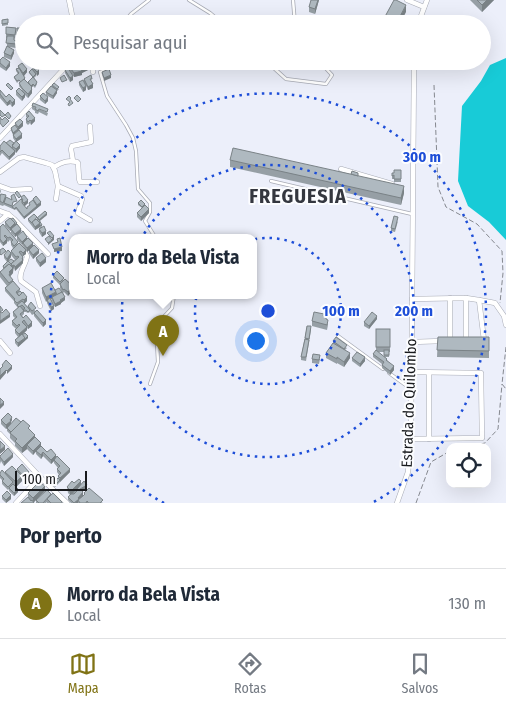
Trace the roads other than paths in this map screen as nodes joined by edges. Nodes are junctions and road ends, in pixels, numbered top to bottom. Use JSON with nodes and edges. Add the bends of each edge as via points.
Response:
{"nodes":[{"id":1,"x":69,"y":0,"type":"edge"},
{"id":2,"x":149,"y":0,"type":"edge"},
{"id":3,"x":189,"y":0,"type":"edge"},
{"id":4,"x":293,"y":0,"type":"edge"},
{"id":5,"x":407,"y":0,"type":"edge"},
{"id":6,"x":427,"y":0,"type":"edge"},
{"id":7,"x":424,"y":7,"type":"junction"},
{"id":8,"x":72,"y":15,"type":"edge"},
{"id":9,"x":130,"y":15,"type":"edge"},
{"id":10,"x":212,"y":15,"type":"edge"},
{"id":11,"x":295,"y":15,"type":"edge"},
{"id":12,"x":421,"y":15,"type":"edge"},
{"id":13,"x":63,"y":70,"type":"edge"},
{"id":14,"x":107,"y":70,"type":"edge"},
{"id":15,"x":276,"y":70,"type":"edge"},
{"id":16,"x":327,"y":70,"type":"edge"},
{"id":17,"x":414,"y":70,"type":"edge"},
{"id":18,"x":90,"y":126,"type":"dead end"},
{"id":19,"x":0,"y":138,"type":"edge"},
{"id":20,"x":73,"y":161,"type":"junction"},
{"id":21,"x":54,"y":167,"type":"junction"},
{"id":22,"x":341,"y":169,"type":"dead end"},
{"id":23,"x":0,"y":172,"type":"edge"},
{"id":24,"x":271,"y":181,"type":"dead end"},
{"id":25,"x":97,"y":182,"type":"dead end"},
{"id":26,"x":395,"y":184,"type":"edge"},
{"id":27,"x":0,"y":186,"type":"edge"},
{"id":28,"x":58,"y":186,"type":"junction"},
{"id":29,"x":404,"y":187,"type":"edge"},
{"id":30,"x":30,"y":188,"type":"dead end"},
{"id":31,"x":412,"y":190,"type":"junction"},
{"id":32,"x":56,"y":200,"type":"dead end"},
{"id":33,"x":0,"y":211,"type":"edge"},
{"id":34,"x":8,"y":214,"type":"junction"},
{"id":35,"x":412,"y":214,"type":"junction"},
{"id":36,"x":90,"y":220,"type":"dead end"},
{"id":37,"x":0,"y":222,"type":"edge"},
{"id":38,"x":5,"y":228,"type":"edge"},
{"id":39,"x":153,"y":234,"type":"edge"},
{"id":40,"x":19,"y":244,"type":"edge"},
{"id":41,"x":48,"y":254,"type":"dead end"},
{"id":42,"x":450,"y":298,"type":"junction"},
{"id":43,"x":466,"y":298,"type":"junction"},
{"id":44,"x":173,"y":299,"type":"edge"},
{"id":45,"x":412,"y":299,"type":"junction"},
{"id":46,"x":478,"y":300,"type":"junction"},
{"id":47,"x":40,"y":306,"type":"dead end"},
{"id":48,"x":506,"y":325,"type":"edge"},
{"id":49,"x":338,"y":336,"type":"edge"},
{"id":50,"x":0,"y":341,"type":"edge"},
{"id":51,"x":450,"y":341,"type":"junction"},
{"id":52,"x":466,"y":341,"type":"junction"},
{"id":53,"x":412,"y":342,"type":"junction"},
{"id":54,"x":10,"y":353,"type":"dead end"},
{"id":55,"x":411,"y":372,"type":"junction"},
{"id":56,"x":430,"y":373,"type":"junction"},
{"id":57,"x":150,"y":384,"type":"dead end"},
{"id":58,"x":411,"y":389,"type":"junction"},
{"id":59,"x":0,"y":434,"type":"edge"},
{"id":60,"x":411,"y":439,"type":"junction"},
{"id":61,"x":429,"y":439,"type":"junction"},
{"id":62,"x":40,"y":477,"type":"junction"},
{"id":63,"x":16,"y":503,"type":"edge"},
{"id":64,"x":67,"y":503,"type":"edge"},
{"id":65,"x":397,"y":503,"type":"edge"}],
"edges":[{"from":1,"to":8,"type":"street"},
{"from":2,"to":9,"type":"lane"},
{"from":3,"to":10,"type":"lane"},
{"from":4,"to":11,"type":"lane"},
{"from":5,"to":7,"type":"street"},
{"from":6,"to":7,"type":"street"},
{"from":7,"to":12,"type":"street"},
{"from":13,"to":19,"type":"street"},
{"from":14,"to":39,"type":"lane","via":[[100,72],[107,96],[133,138],[138,190],[150,203],[145,221]]},
{"from":15,"to":16,"type":"lane","via":[[286,79],[326,84],[332,75]]},
{"from":17,"to":31,"type":"street","name":"Estrada do Quilombo"},
{"from":18,"to":20,"type":"street","via":[[91,142],[72,146]]},
{"from":20,"to":21,"type":"street"},
{"from":20,"to":25,"type":"street","via":[[78,163],[80,182]]},
{"from":21,"to":23,"type":"street","via":[[24,157]]},
{"from":21,"to":28,"type":"street"},
{"from":22,"to":26,"type":"street"},
{"from":24,"to":35,"type":"lane"},
{"from":27,"to":30,"type":"street","via":[[11,190]]},
{"from":28,"to":32,"type":"street"},
{"from":28,"to":36,"type":"street","via":[[81,196],[78,213]]},
{"from":29,"to":31,"type":"street"},
{"from":31,"to":35,"type":"street","name":"Estrada do Quilombo"},
{"from":33,"to":34,"type":"street"},
{"from":34,"to":37,"type":"street"},
{"from":34,"to":41,"type":"street"},
{"from":35,"to":45,"type":"street","name":"Estrada do Quilombo"},
{"from":37,"to":38,"type":"street"},
{"from":40,"to":47,"type":"street","via":[[27,256],[20,281],[36,292]]},
{"from":42,"to":43,"type":"street"},
{"from":42,"to":45,"type":"street"},
{"from":42,"to":51,"type":"street"},
{"from":43,"to":46,"type":"street"},
{"from":43,"to":52,"type":"street"},
{"from":44,"to":57,"type":"lane","via":[[172,308],[156,325],[158,362]]},
{"from":45,"to":53,"type":"street","name":"Estrada do Quilombo"},
{"from":46,"to":48,"type":"street","via":[[495,302]]},
{"from":46,"to":52,"type":"street","via":[[485,340]]},
{"from":49,"to":58,"type":"lane"},
{"from":50,"to":54,"type":"street"},
{"from":51,"to":52,"type":"street"},
{"from":51,"to":53,"type":"street"},
{"from":53,"to":55,"type":"street","name":"Estrada do Quilombo"},
{"from":55,"to":56,"type":"street"},
{"from":55,"to":58,"type":"street","name":"Estrada do Quilombo"},
{"from":56,"to":61,"type":"street"},
{"from":56,"to":61,"type":"street","via":[[481,374],[482,438]]},
{"from":58,"to":60,"type":"street","name":"Estrada do Quilombo"},
{"from":59,"to":62,"type":"street"},
{"from":60,"to":61,"type":"street"},
{"from":60,"to":65,"type":"street","name":"Estrada do Quilombo","via":[[408,472]]},
{"from":62,"to":63,"type":"street"},
{"from":62,"to":64,"type":"street"}]}
